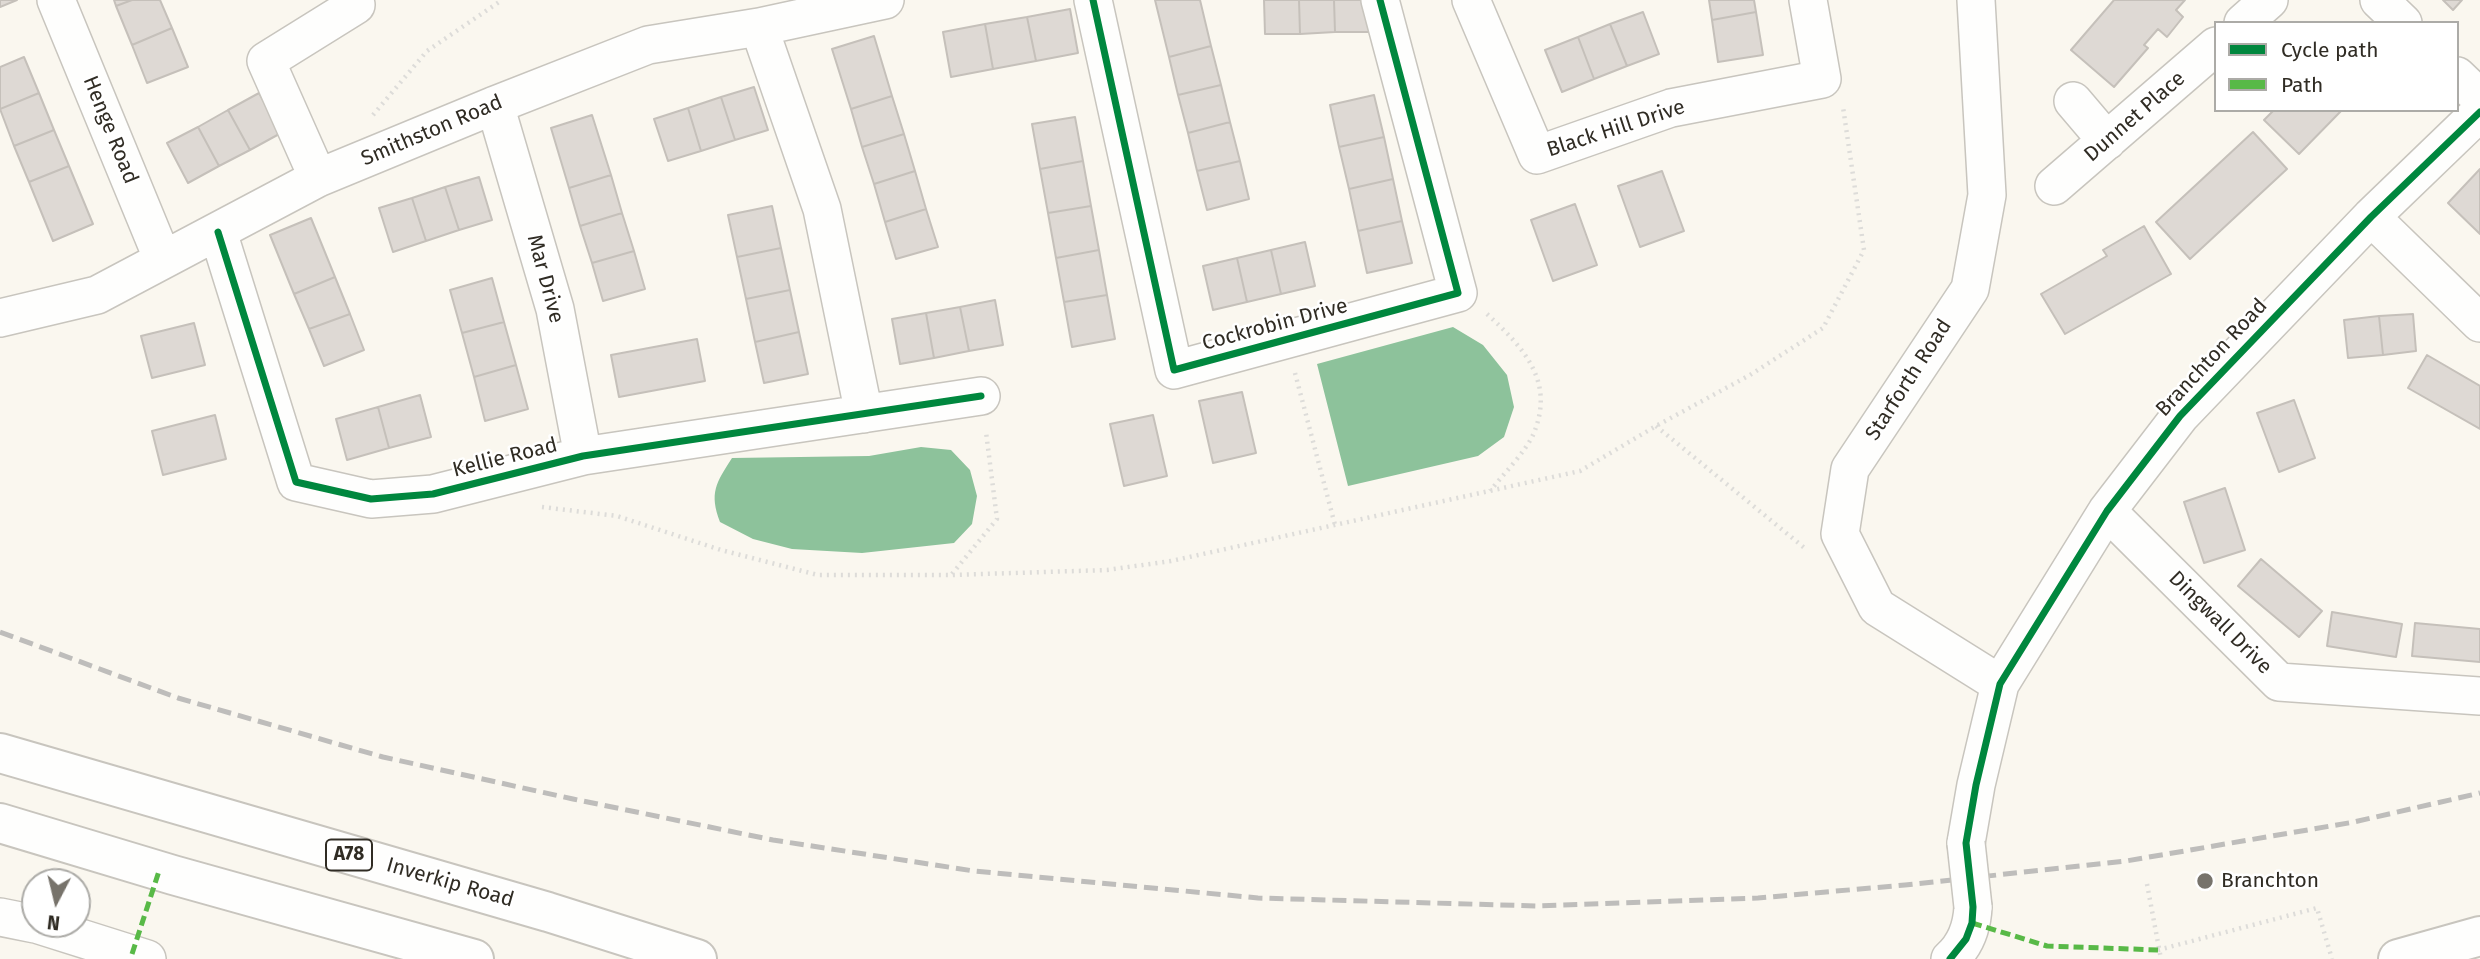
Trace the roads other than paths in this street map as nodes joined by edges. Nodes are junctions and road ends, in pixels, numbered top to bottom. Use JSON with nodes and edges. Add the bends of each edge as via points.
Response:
{"nodes":[{"id":1,"x":56,"y":0,"type":"edge"},
{"id":2,"x":355,"y":0,"type":"edge"},
{"id":3,"x":885,"y":0,"type":"edge"},
{"id":4,"x":1093,"y":0,"type":"edge"},
{"id":5,"x":1380,"y":0,"type":"edge"},
{"id":6,"x":1471,"y":0,"type":"edge"},
{"id":7,"x":1808,"y":0,"type":"edge"},
{"id":8,"x":1976,"y":0,"type":"edge"},
{"id":9,"x":2269,"y":0,"type":"edge"},
{"id":10,"x":2379,"y":0,"type":"edge"},
{"id":11,"x":2245,"y":21,"type":"edge"},
{"id":12,"x":2401,"y":21,"type":"edge"},
{"id":13,"x":759,"y":27,"type":"junction"},
{"id":14,"x":2214,"y":48,"type":"edge"},
{"id":15,"x":2459,"y":78,"type":"edge"},
{"id":16,"x":2480,"y":98,"type":"edge"},
{"id":17,"x":2073,"y":101,"type":"dead end"},
{"id":18,"x":495,"y":104,"type":"junction"},
{"id":19,"x":2480,"y":112,"type":"edge"},
{"id":20,"x":2107,"y":141,"type":"junction"},
{"id":21,"x":318,"y":178,"type":"junction"},
{"id":22,"x":2054,"y":187,"type":"dead end"},
{"id":23,"x":2371,"y":217,"type":"junction"},
{"id":24,"x":218,"y":232,"type":"junction"},
{"id":25,"x":163,"y":260,"type":"junction"},
{"id":26,"x":0,"y":318,"type":"edge"},
{"id":27,"x":2480,"y":323,"type":"edge"},
{"id":28,"x":981,"y":396,"type":"road end"},
{"id":29,"x":864,"y":414,"type":"junction"},
{"id":30,"x":583,"y":456,"type":"junction"},
{"id":31,"x":2107,"y":511,"type":"junction"},
{"id":32,"x":2000,"y":684,"type":"junction"},
{"id":33,"x":2480,"y":696,"type":"edge"},
{"id":34,"x":0,"y":753,"type":"edge"},
{"id":35,"x":0,"y":823,"type":"edge"},
{"id":36,"x":0,"y":917,"type":"edge"},
{"id":37,"x":21,"y":921,"type":"edge"},
{"id":38,"x":2480,"y":936,"type":"edge"},
{"id":39,"x":81,"y":938,"type":"edge"},
{"id":40,"x":148,"y":959,"type":"edge"},
{"id":41,"x":474,"y":959,"type":"edge"},
{"id":42,"x":697,"y":959,"type":"edge"},
{"id":43,"x":1950,"y":959,"type":"edge"},
{"id":44,"x":2398,"y":959,"type":"edge"}],
"edges":[{"from":1,"to":25,"type":"street","name":"Henge Road"},
{"from":2,"to":21,"type":"street","via":[[356,5],[267,61]]},
{"from":3,"to":13,"type":"street","name":"Smithston Road"},
{"from":4,"to":5,"type":"street","name":"Cockrobin Drive","via":[[1174,370],[1458,293]]},
{"from":6,"to":7,"type":"street","name":"Black Hill Drive","via":[[1537,155],[1671,108],[1822,79]]},
{"from":8,"to":32,"type":"street","name":"Starforth Road","via":[[1987,195],[1970,289],[1850,470],[1840,534],[1877,607]]},
{"from":9,"to":11,"type":"street"},
{"from":10,"to":12,"type":"street"},
{"from":13,"to":18,"type":"street","name":"Smithston Road","via":[[648,45]]},
{"from":13,"to":29,"type":"street","via":[[822,209]]},
{"from":14,"to":20,"type":"street","name":"Dunnet Place"},
{"from":15,"to":16,"type":"street"},
{"from":17,"to":20,"type":"street"},
{"from":18,"to":21,"type":"street","name":"Smithston Road"},
{"from":18,"to":30,"type":"street","name":"Mar Drive","via":[[555,309]]},
{"from":19,"to":23,"type":"street","name":"Branchton Road"},
{"from":20,"to":22,"type":"street","name":"Dunnet Place"},
{"from":21,"to":24,"type":"street","name":"Smithston Road"},
{"from":23,"to":27,"type":"street"},
{"from":23,"to":31,"type":"street","name":"Branchton Road","via":[[2180,416]]},
{"from":24,"to":25,"type":"street","name":"Smithston Road"},
{"from":24,"to":30,"type":"street","name":"Kellie Road","via":[[296,482],[371,499],[433,494]]},
{"from":25,"to":26,"type":"street","name":"Smithston Road","via":[[97,295]]},
{"from":28,"to":29,"type":"street","name":"Kellie Road"},
{"from":29,"to":30,"type":"street","name":"Kellie Road"},
{"from":31,"to":32,"type":"street","name":"Branchton Road"},
{"from":31,"to":33,"type":"street","name":"Dingwall Drive","via":[[2279,682]]},
{"from":32,"to":43,"type":"street","name":"Branchton Road","bridge":true,"via":[[1966,843],[1972,923]]},
{"from":34,"to":42,"type":"highway","name":"Inverkip Road","number":"A78"},
{"from":35,"to":41,"type":"highway"},
{"from":36,"to":37,"type":"street"},
{"from":38,"to":44,"type":"highway"},
{"from":39,"to":40,"type":"street"}]}
